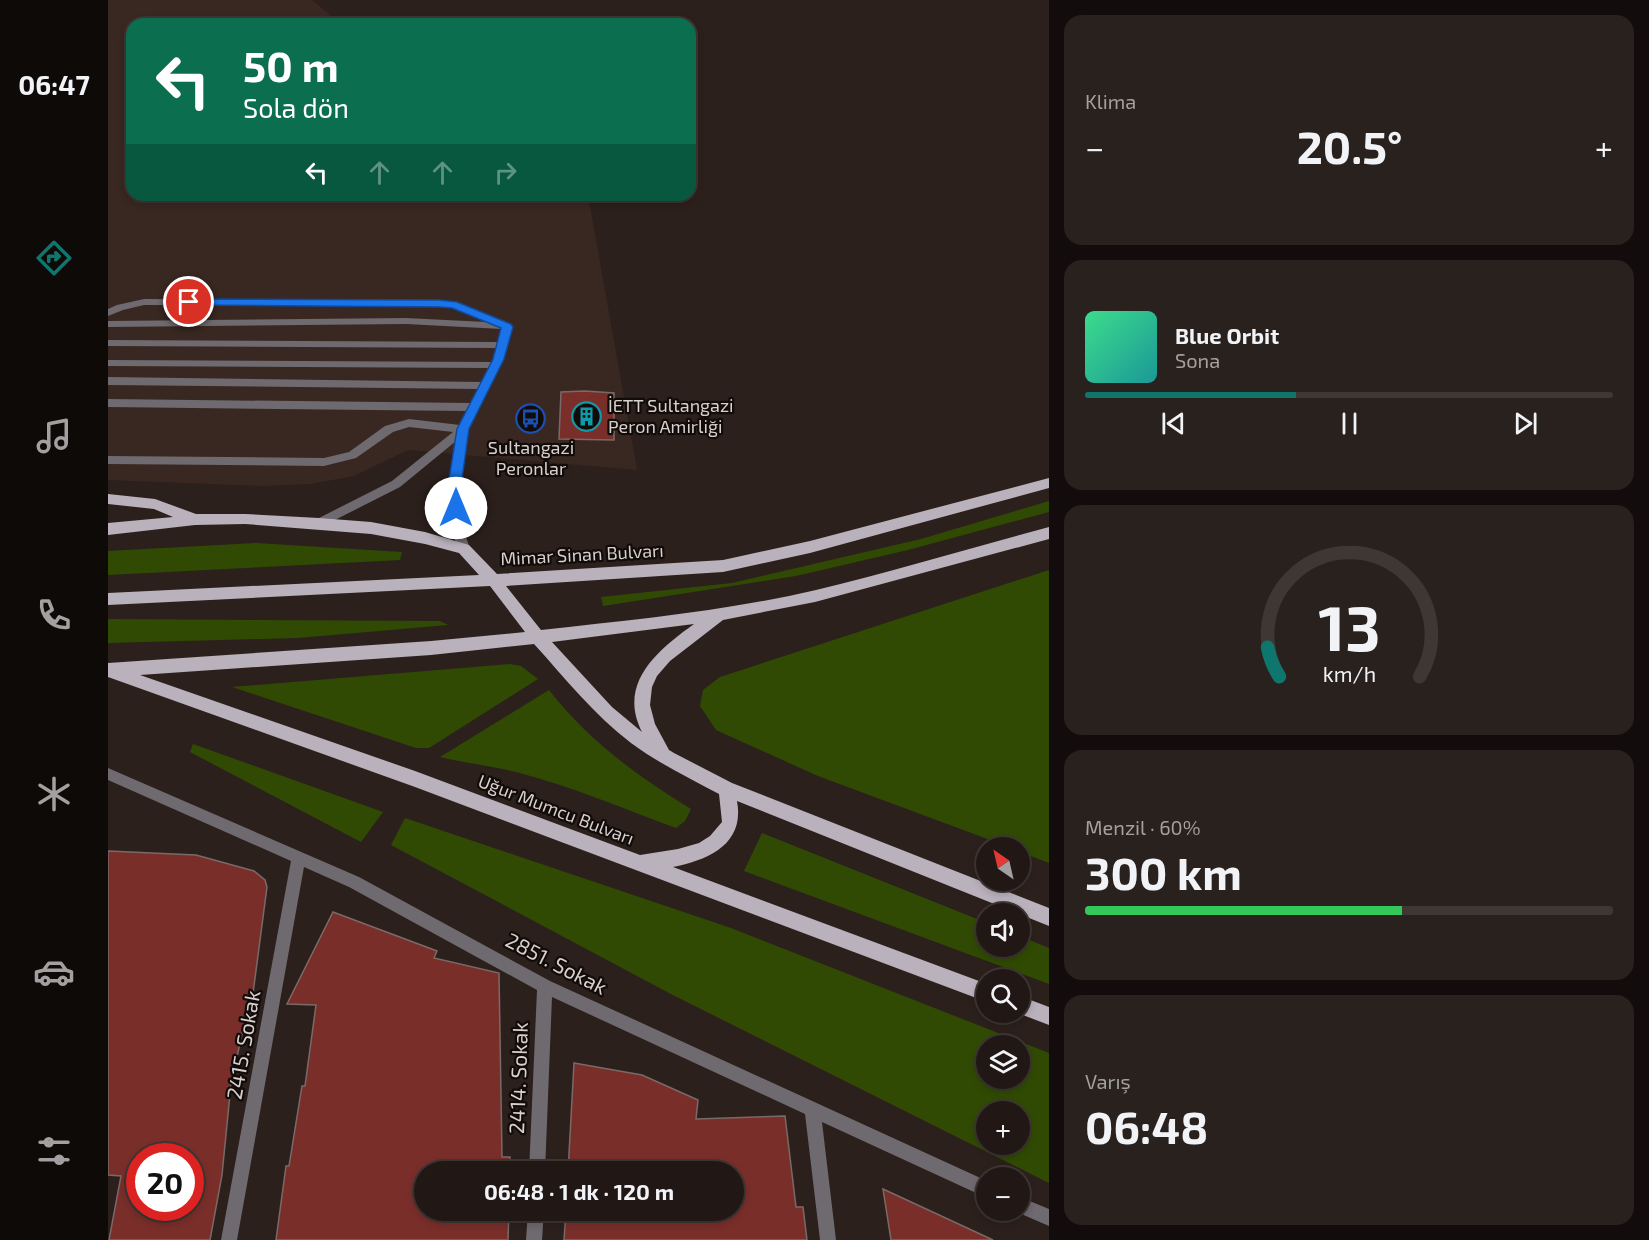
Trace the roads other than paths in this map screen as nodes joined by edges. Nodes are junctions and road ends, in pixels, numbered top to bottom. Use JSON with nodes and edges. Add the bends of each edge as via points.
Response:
{"nodes":[{"id":1,"x":108,"y":314,"type":"edge"},
{"id":2,"x":108,"y":324,"type":"edge"},
{"id":3,"x":507,"y":327,"type":"junction"},
{"id":4,"x":108,"y":343,"type":"edge"},
{"id":5,"x":503,"y":345,"type":"junction"},
{"id":6,"x":108,"y":363,"type":"edge"},
{"id":7,"x":496,"y":365,"type":"junction"},
{"id":8,"x":108,"y":381,"type":"edge"},
{"id":9,"x":486,"y":386,"type":"junction"},
{"id":10,"x":108,"y":403,"type":"edge"},
{"id":11,"x":475,"y":407,"type":"junction"},
{"id":12,"x":463,"y":429,"type":"junction"},
{"id":13,"x":108,"y":460,"type":"edge"},
{"id":14,"x":1049,"y":483,"type":"edge"},
{"id":15,"x":108,"y":499,"type":"edge"},
{"id":16,"x":195,"y":520,"type":"junction"},
{"id":17,"x":320,"y":523,"type":"junction"},
{"id":18,"x":108,"y":529,"type":"edge"},
{"id":19,"x":1049,"y":533,"type":"edge"},
{"id":20,"x":464,"y":549,"type":"junction"},
{"id":21,"x":493,"y":580,"type":"junction"},
{"id":22,"x":108,"y":599,"type":"edge"},
{"id":23,"x":721,"y":614,"type":"junction"},
{"id":24,"x":537,"y":636,"type":"junction"},
{"id":25,"x":108,"y":670,"type":"edge"},
{"id":26,"x":668,"y":758,"type":"junction"},
{"id":27,"x":108,"y":774,"type":"edge"},
{"id":28,"x":726,"y":789,"type":"junction"},
{"id":29,"x":299,"y":858,"type":"junction"},
{"id":30,"x":637,"y":863,"type":"junction"},
{"id":31,"x":1049,"y":917,"type":"edge"},
{"id":32,"x":545,"y":986,"type":"junction"},
{"id":33,"x":976,"y":989,"type":"edge"},
{"id":34,"x":1030,"y":1009,"type":"edge"},
{"id":35,"x":1049,"y":1016,"type":"edge"},
{"id":36,"x":813,"y":1112,"type":"junction"},
{"id":37,"x":537,"y":1161,"type":"edge"},
{"id":38,"x":976,"y":1185,"type":"edge"},
{"id":39,"x":1030,"y":1209,"type":"edge"},
{"id":40,"x":1049,"y":1218,"type":"edge"},
{"id":41,"x":535,"y":1221,"type":"edge"},
{"id":42,"x":229,"y":1240,"type":"edge"},
{"id":43,"x":534,"y":1240,"type":"edge"},
{"id":44,"x":828,"y":1240,"type":"edge"}],
"edges":[{"from":1,"to":3,"type":"street","via":[[144,302],[439,303]]},
{"from":2,"to":3,"type":"street","via":[[406,321]]},
{"from":3,"to":5,"type":"street"},
{"from":4,"to":5,"type":"street"},
{"from":5,"to":7,"type":"street"},
{"from":6,"to":7,"type":"street"},
{"from":7,"to":9,"type":"street"},
{"from":8,"to":9,"type":"street"},
{"from":9,"to":11,"type":"street"},
{"from":10,"to":11,"type":"street"},
{"from":11,"to":12,"type":"street"},
{"from":12,"to":13,"type":"street","via":[[409,423],[389,429],[352,455],[324,462]]},
{"from":12,"to":17,"type":"street","via":[[396,484]]},
{"from":12,"to":20,"type":"street","via":[[454,486],[457,530]]},
{"from":14,"to":21,"type":"main road","name":"Mimar Sinan Bulvarı","via":[[723,566]]},
{"from":15,"to":16,"type":"main road","via":[[155,504]]},
{"from":16,"to":17,"type":"main road"},
{"from":16,"to":18,"type":"main road"},
{"from":17,"to":20,"type":"main road","via":[[371,528]]},
{"from":19,"to":23,"type":"main road","via":[[825,593]]},
{"from":20,"to":21,"type":"main road"},
{"from":21,"to":22,"type":"main road","name":"Mimar Sinan Bulvarı"},
{"from":21,"to":24,"type":"main road"},
{"from":23,"to":24,"type":"main road"},
{"from":23,"to":26,"type":"main road","via":[[677,644],[651,669],[643,690],[643,713],[649,733]]},
{"from":24,"to":25,"type":"main road","via":[[431,648]]},
{"from":24,"to":26,"type":"main road","via":[[606,712]]},
{"from":25,"to":30,"type":"main road","name":"Uğur Mumcu Bulvarı"},
{"from":26,"to":28,"type":"main road"},
{"from":27,"to":29,"type":"street","name":"2851. Sokak"},
{"from":28,"to":30,"type":"main road","via":[[730,821],[724,834],[708,847],[679,859]]},
{"from":28,"to":31,"type":"main road"},
{"from":29,"to":32,"type":"street","name":"2851. Sokak","via":[[354,882]]},
{"from":29,"to":42,"type":"street","name":"2415. Sokak"},
{"from":30,"to":33,"type":"main road","name":"Uğur Mumcu Bulvarı"},
{"from":32,"to":36,"type":"street","name":"2851. Sokak"},
{"from":32,"to":37,"type":"street","name":"2414. Sokak"},
{"from":34,"to":35,"type":"main road"},
{"from":36,"to":38,"type":"street","name":"2851. Sokak"},
{"from":36,"to":44,"type":"street"},
{"from":39,"to":40,"type":"street"},
{"from":41,"to":43,"type":"street"}]}
